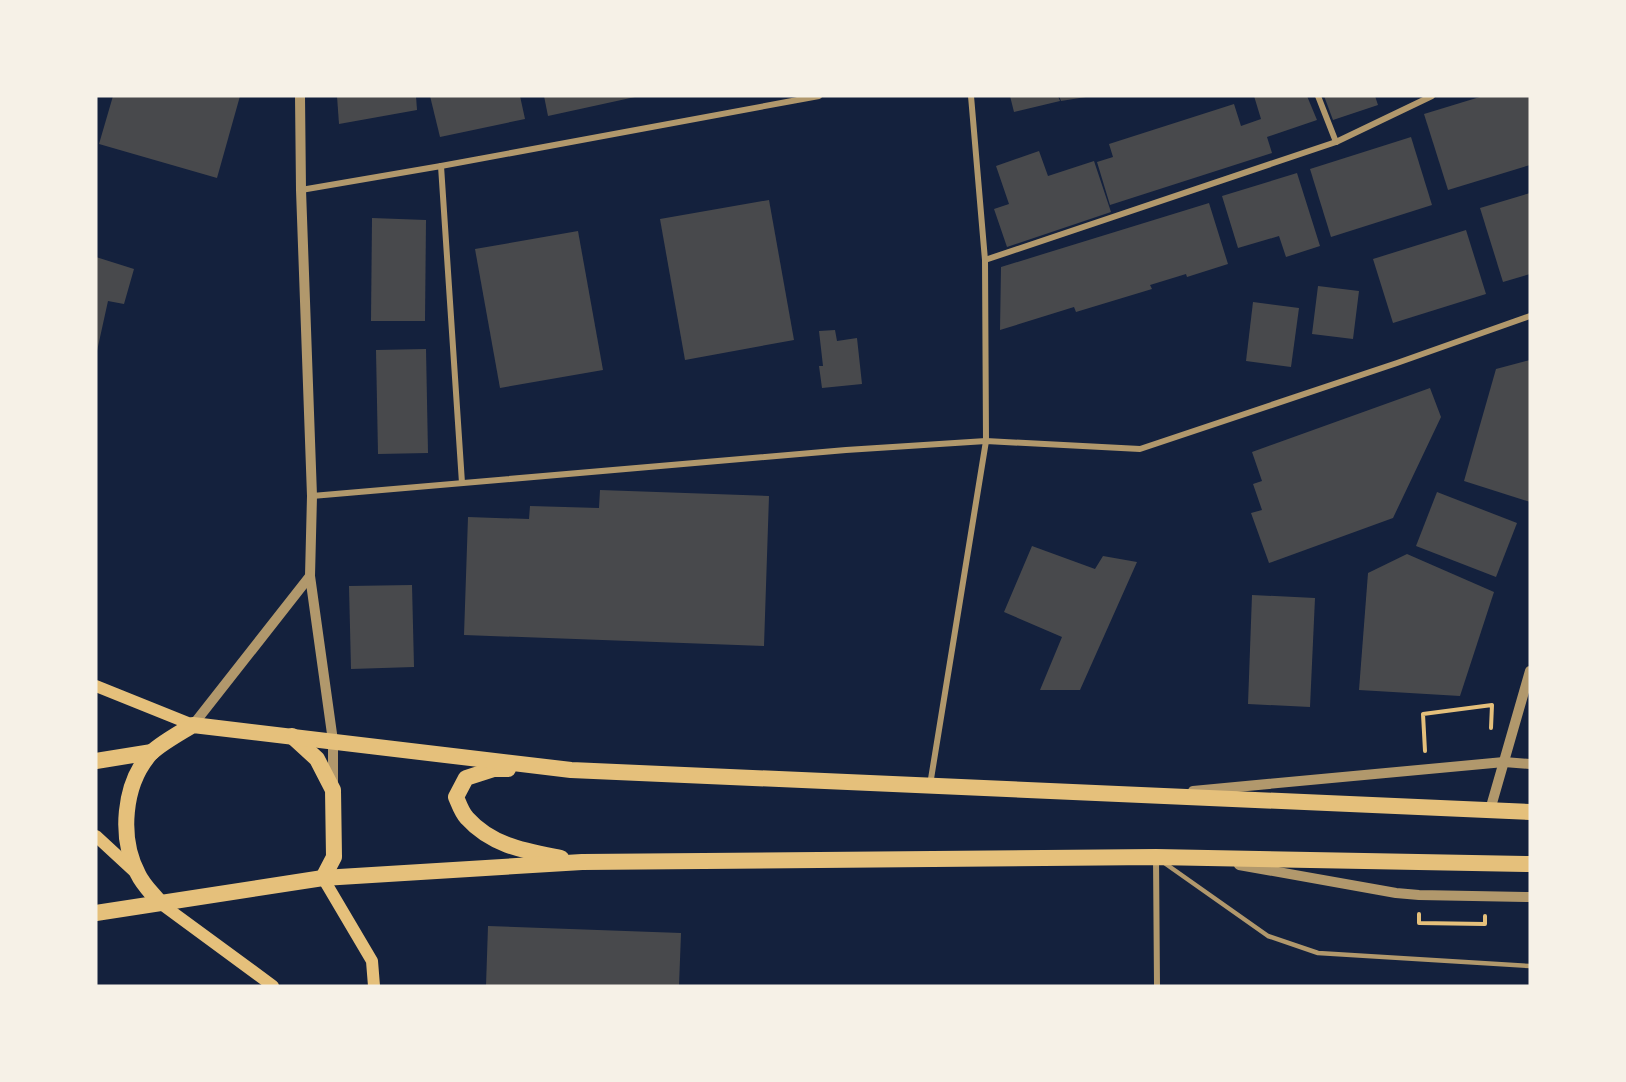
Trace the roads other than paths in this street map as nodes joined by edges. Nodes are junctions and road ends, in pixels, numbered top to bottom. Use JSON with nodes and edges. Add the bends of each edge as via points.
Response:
{"nodes":[{"id":1,"x":300,"y":96,"type":"edge"},
{"id":2,"x":819,"y":96,"type":"edge"},
{"id":3,"x":971,"y":96,"type":"edge"},
{"id":4,"x":1318,"y":96,"type":"edge"},
{"id":5,"x":1432,"y":96,"type":"edge"},
{"id":6,"x":1336,"y":142,"type":"junction"},
{"id":7,"x":441,"y":166,"type":"junction"},
{"id":8,"x":301,"y":190,"type":"junction"},
{"id":9,"x":985,"y":260,"type":"junction"},
{"id":10,"x":1530,"y":316,"type":"edge"},
{"id":11,"x":986,"y":441,"type":"junction"},
{"id":12,"x":462,"y":483,"type":"junction"},
{"id":13,"x":312,"y":496,"type":"junction"},
{"id":14,"x":310,"y":576,"type":"junction"},
{"id":15,"x":1530,"y":671,"type":"edge"},
{"id":16,"x":96,"y":687,"type":"edge"},
{"id":17,"x":193,"y":724,"type":"junction"},
{"id":18,"x":292,"y":736,"type":"junction"},
{"id":19,"x":333,"y":741,"type":"junction"},
{"id":20,"x":152,"y":752,"type":"junction"},
{"id":21,"x":96,"y":761,"type":"edge"},
{"id":22,"x":1504,"y":762,"type":"junction"},
{"id":23,"x":1530,"y":764,"type":"edge"},
{"id":24,"x":572,"y":770,"type":"junction"},
{"id":25,"x":930,"y":785,"type":"junction"},
{"id":26,"x":333,"y":790,"type":"junction"},
{"id":27,"x":1147,"y":795,"type":"junction"},
{"id":28,"x":1490,"y":810,"type":"junction"},
{"id":29,"x":1530,"y":812,"type":"edge"},
{"id":30,"x":96,"y":836,"type":"edge"},
{"id":31,"x":1156,"y":857,"type":"junction"},
{"id":32,"x":1201,"y":858,"type":"junction"},
{"id":33,"x":582,"y":862,"type":"junction"},
{"id":34,"x":1530,"y":864,"type":"edge"},
{"id":35,"x":138,"y":875,"type":"junction"},
{"id":36,"x":323,"y":878,"type":"junction"},
{"id":37,"x":1530,"y":897,"type":"edge"},
{"id":38,"x":160,"y":903,"type":"junction"},
{"id":39,"x":96,"y":913,"type":"edge"},
{"id":40,"x":1530,"y":966,"type":"edge"},
{"id":41,"x":273,"y":986,"type":"edge"},
{"id":42,"x":374,"y":986,"type":"edge"},
{"id":43,"x":1157,"y":986,"type":"edge"}],
"edges":[{"from":1,"to":8,"type":"street"},
{"from":2,"to":7,"type":"street"},
{"from":3,"to":9,"type":"street"},
{"from":4,"to":6,"type":"street"},
{"from":5,"to":6,"type":"street"},
{"from":6,"to":9,"type":"street"},
{"from":7,"to":8,"type":"street"},
{"from":7,"to":12,"type":"street"},
{"from":8,"to":13,"type":"street"},
{"from":9,"to":11,"type":"street"},
{"from":10,"to":11,"type":"street","via":[[1140,449]]},
{"from":11,"to":12,"type":"street"},
{"from":11,"to":25,"type":"street"},
{"from":12,"to":13,"type":"street"},
{"from":13,"to":14,"type":"street"},
{"from":14,"to":17,"type":"street"},
{"from":14,"to":19,"type":"street"},
{"from":15,"to":22,"type":"street"},
{"from":16,"to":17,"type":"main road"},
{"from":17,"to":18,"type":"highway"},
{"from":17,"to":20,"type":"highway"},
{"from":18,"to":19,"type":"highway"},
{"from":18,"to":26,"type":"highway","via":[[317,759]]},
{"from":19,"to":24,"type":"highway"},
{"from":19,"to":26,"type":"street"},
{"from":20,"to":21,"type":"highway"},
{"from":20,"to":35,"type":"highway","via":[[139,771],[126,805],[126,841]]},
{"from":22,"to":23,"type":"street"},
{"from":22,"to":27,"type":"street"},
{"from":22,"to":28,"type":"street"},
{"from":24,"to":25,"type":"highway"},
{"from":24,"to":33,"type":"highway","via":[[494,769],[466,778],[456,797],[466,817],[505,845]]},
{"from":25,"to":27,"type":"highway"},
{"from":26,"to":36,"type":"highway","via":[[334,857]]},
{"from":27,"to":28,"type":"highway"},
{"from":28,"to":29,"type":"highway"},
{"from":30,"to":35,"type":"main road"},
{"from":31,"to":32,"type":"highway"},
{"from":31,"to":33,"type":"highway"},
{"from":31,"to":40,"type":"lane","via":[[1268,936],[1318,954]]},
{"from":31,"to":43,"type":"street"},
{"from":32,"to":34,"type":"highway"},
{"from":32,"to":37,"type":"street","via":[[1396,893]]},
{"from":33,"to":36,"type":"highway"},
{"from":35,"to":38,"type":"highway"},
{"from":36,"to":38,"type":"highway"},
{"from":36,"to":42,"type":"main road","via":[[372,961]]},
{"from":38,"to":39,"type":"highway"},
{"from":38,"to":41,"type":"main road"}]}
